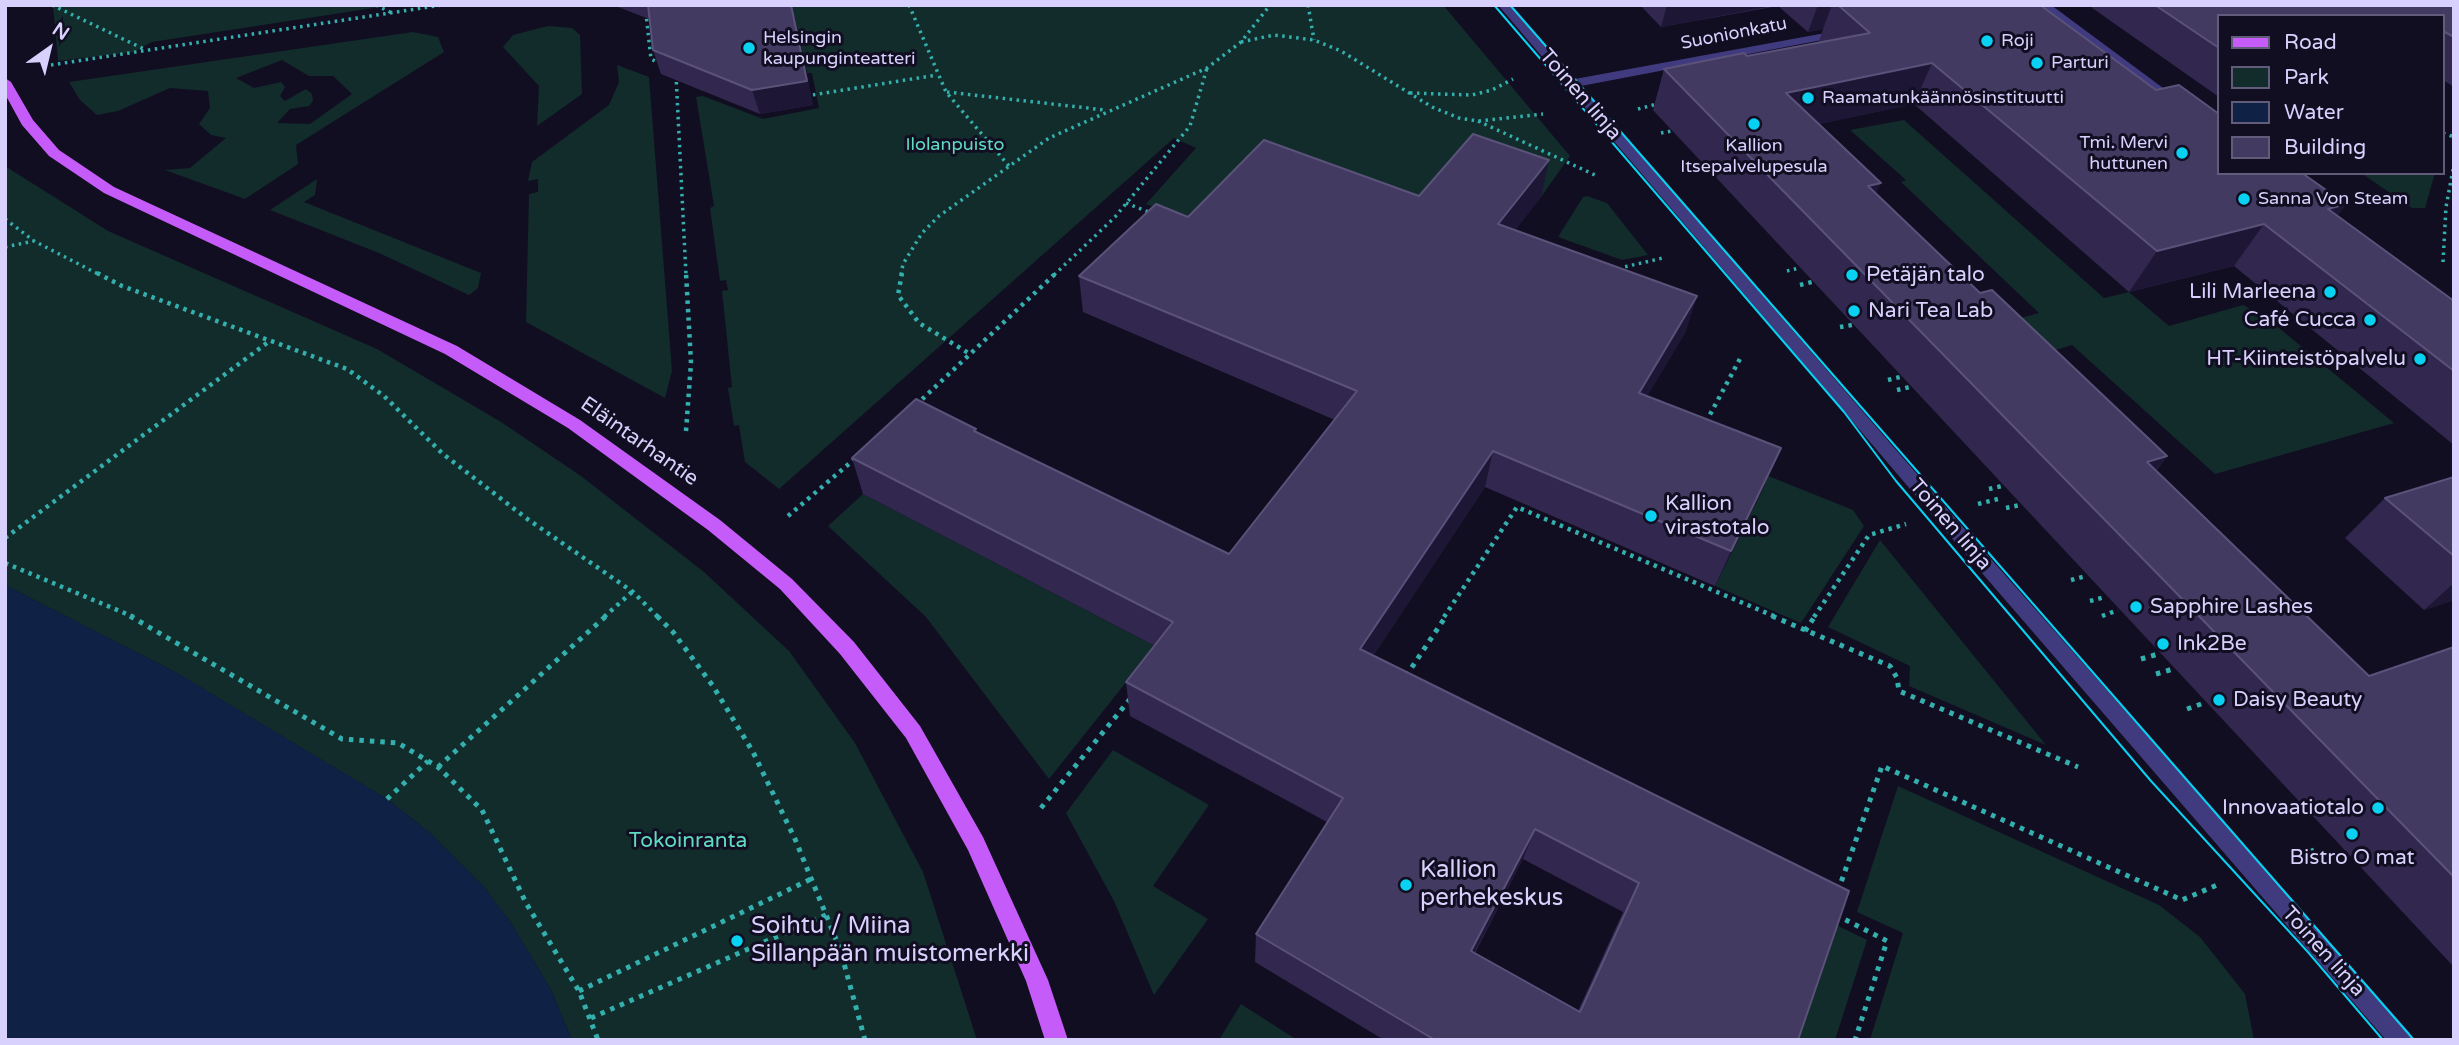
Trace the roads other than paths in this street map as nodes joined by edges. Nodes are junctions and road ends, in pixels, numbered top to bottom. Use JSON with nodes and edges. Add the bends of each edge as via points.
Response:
{"nodes":[{"id":1,"x":1504,"y":5,"type":"edge"},
{"id":2,"x":2043,"y":5,"type":"edge"},
{"id":3,"x":1851,"y":30,"type":"edge"},
{"id":4,"x":5,"y":82,"type":"edge"},
{"id":5,"x":1571,"y":84,"type":"junction"},
{"id":6,"x":2188,"y":110,"type":"edge"},
{"id":7,"x":1057,"y":1040,"type":"edge"},
{"id":8,"x":2401,"y":1040,"type":"edge"}],
"edges":[{"from":1,"to":5,"type":"street","name":"Toinen linja"},
{"from":2,"to":6,"type":"street"},
{"from":3,"to":5,"type":"street","name":"Suonionkatu"},
{"from":4,"to":7,"type":"main road","name":"Eläintarhantie","via":[[27,122],[54,153],[108,190],[451,349],[574,424],[714,525],[786,584],[847,648],[913,732],[976,844],[1037,980]]},
{"from":5,"to":8,"type":"street","name":"Toinen linja"}]}
